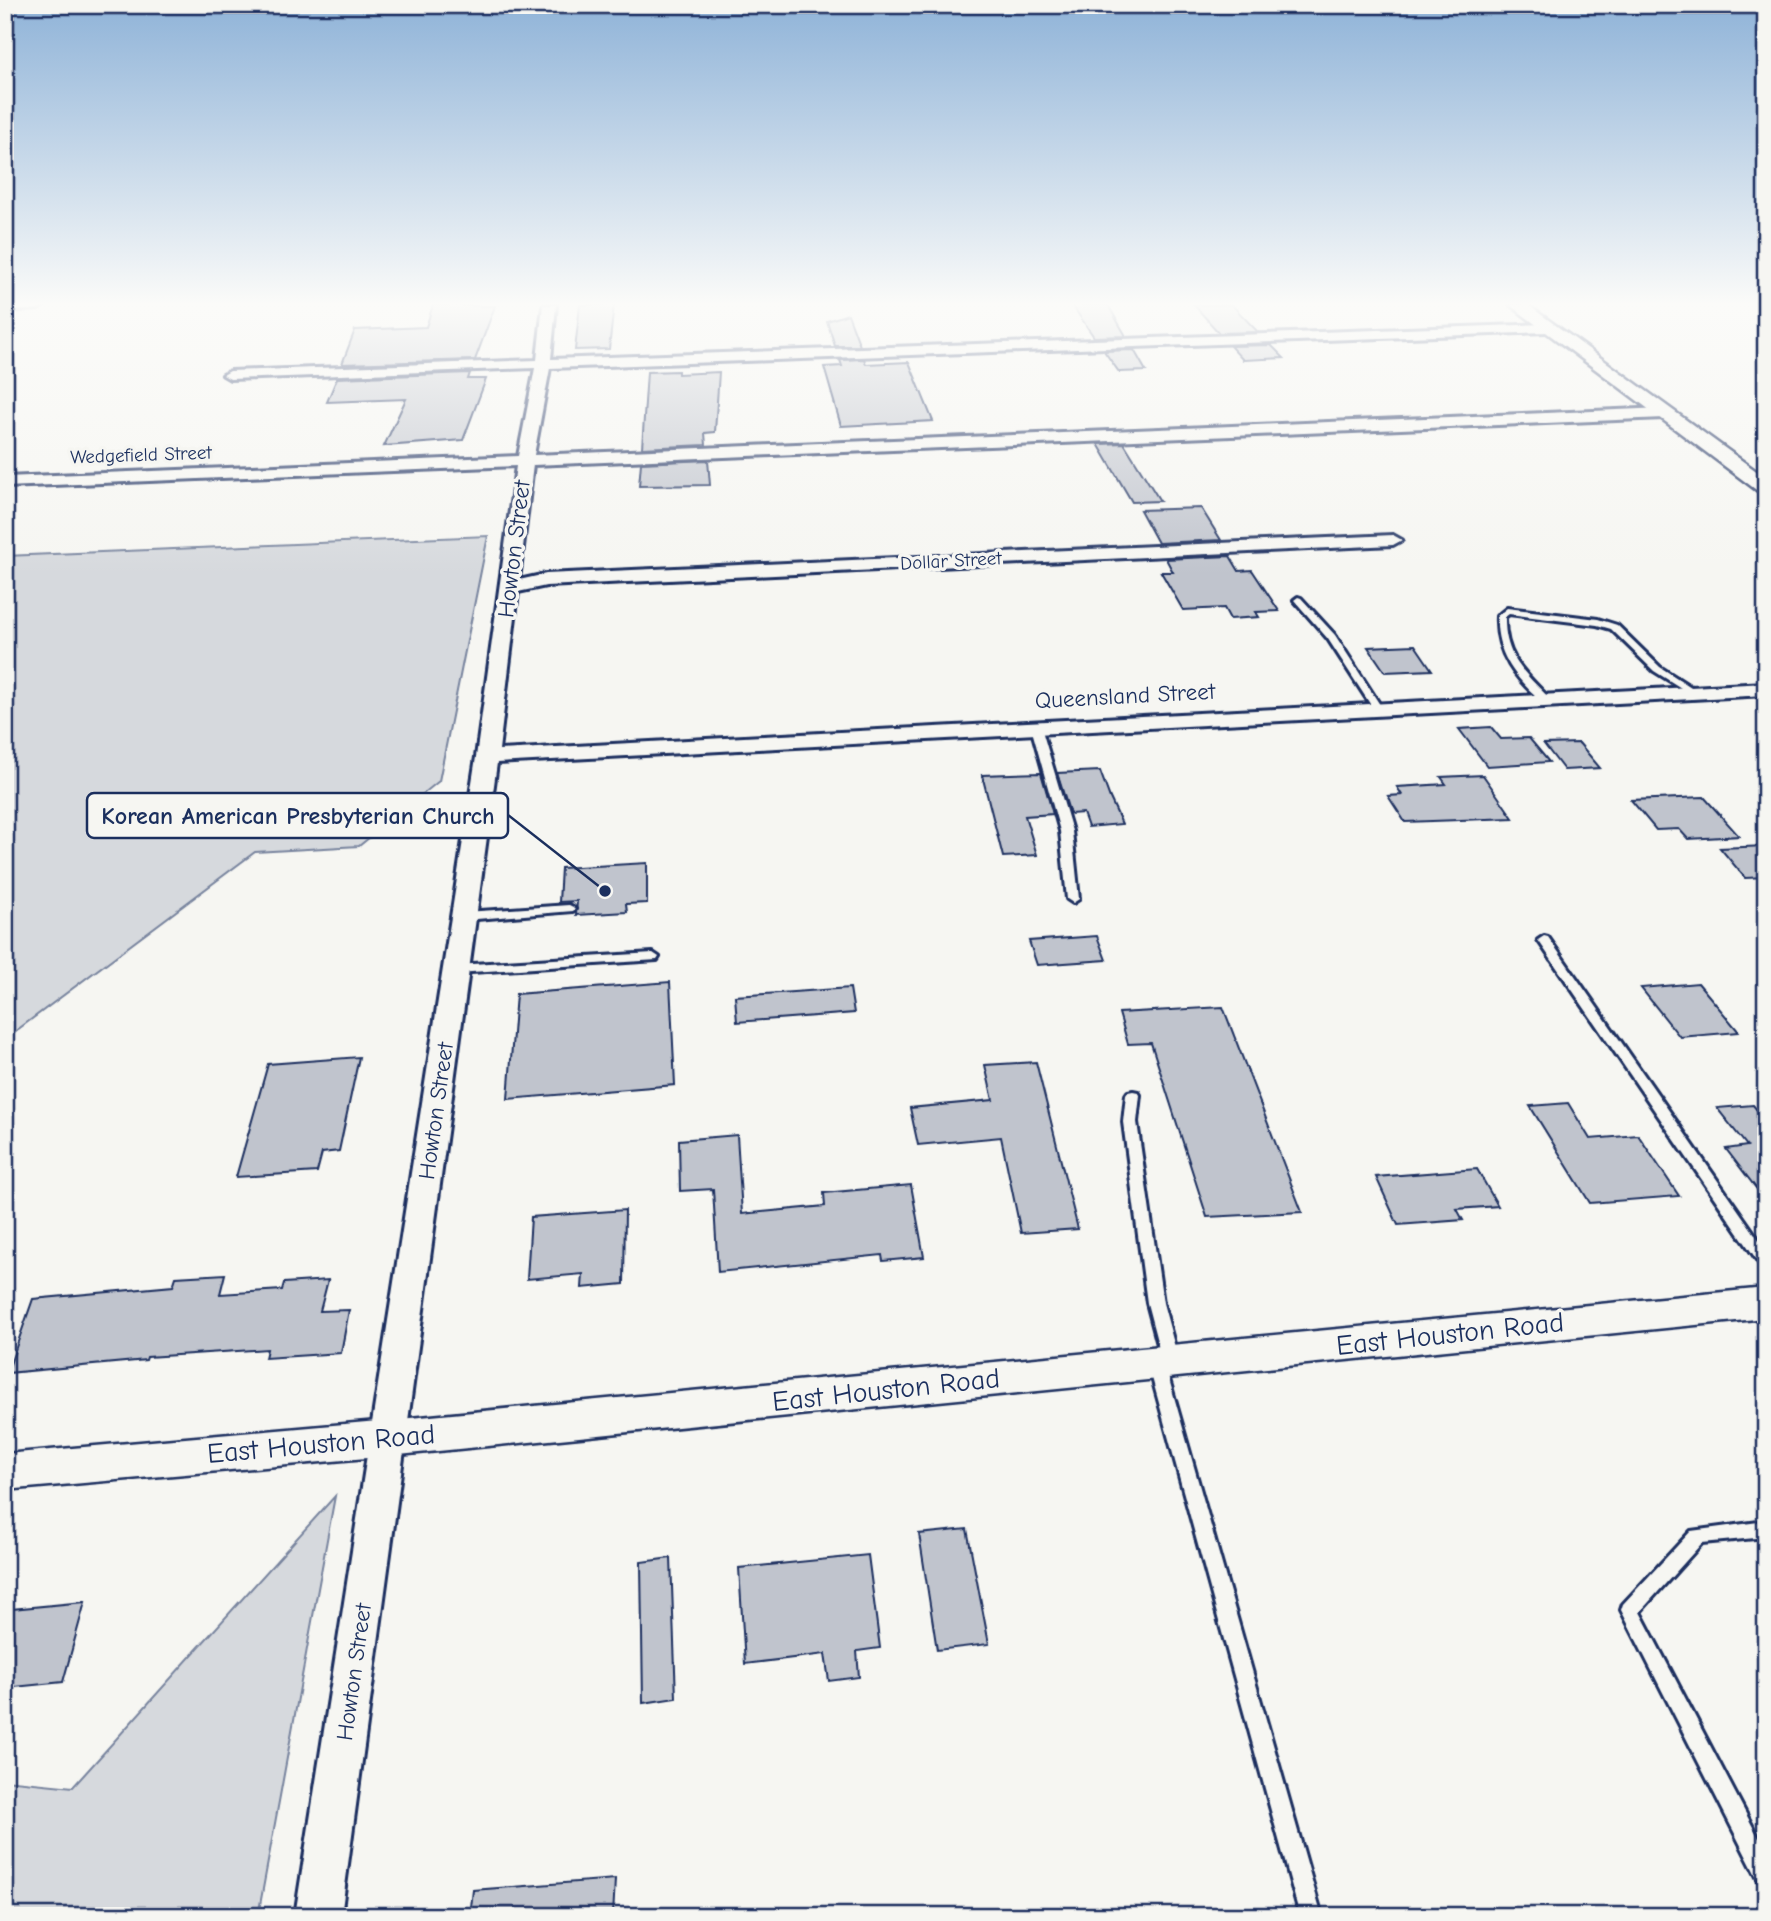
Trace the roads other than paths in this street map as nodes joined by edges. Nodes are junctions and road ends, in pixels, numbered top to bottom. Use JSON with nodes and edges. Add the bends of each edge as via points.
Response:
{"nodes":[{"id":1,"x":537,"y":395,"type":"edge"},
{"id":2,"x":1638,"y":395,"type":"edge"},
{"id":3,"x":1664,"y":414,"type":"junction"},
{"id":4,"x":525,"y":461,"type":"junction"},
{"id":5,"x":5,"y":482,"type":"edge"},
{"id":6,"x":1766,"y":488,"type":"edge"},
{"id":7,"x":1393,"y":541,"type":"dead end"},
{"id":8,"x":510,"y":588,"type":"junction"},
{"id":9,"x":1298,"y":600,"type":"dead end"},
{"id":10,"x":1766,"y":689,"type":"edge"},
{"id":11,"x":1697,"y":694,"type":"junction"},
{"id":12,"x":1547,"y":701,"type":"junction"},
{"id":13,"x":1377,"y":708,"type":"junction"},
{"id":14,"x":1036,"y":727,"type":"junction"},
{"id":15,"x":488,"y":757,"type":"junction"},
{"id":16,"x":1073,"y":899,"type":"dead end"},
{"id":17,"x":569,"y":909,"type":"dead end"},
{"id":18,"x":464,"y":916,"type":"junction"},
{"id":19,"x":1544,"y":940,"type":"dead end"},
{"id":20,"x":653,"y":957,"type":"dead end"},
{"id":21,"x":456,"y":969,"type":"junction"},
{"id":22,"x":1133,"y":1095,"type":"dead end"},
{"id":23,"x":1766,"y":1262,"type":"edge"},
{"id":24,"x":1766,"y":1303,"type":"edge"},
{"id":25,"x":1163,"y":1362,"type":"junction"},
{"id":26,"x":389,"y":1438,"type":"junction"},
{"id":27,"x":5,"y":1472,"type":"edge"},
{"id":28,"x":1766,"y":1529,"type":"edge"},
{"id":29,"x":1766,"y":1874,"type":"edge"},
{"id":30,"x":318,"y":1916,"type":"edge"},
{"id":31,"x":1311,"y":1916,"type":"edge"}],
"edges":[{"from":1,"to":4,"type":"street","name":"Howton Street"},
{"from":2,"to":3,"type":"street"},
{"from":3,"to":4,"type":"street","name":"Wedgefield Street"},
{"from":3,"to":6,"type":"street"},
{"from":4,"to":5,"type":"street","name":"Wedgefield Street"},
{"from":4,"to":8,"type":"street","name":"Howton Street"},
{"from":7,"to":8,"type":"street","name":"Dollar Street","via":[[546,580]]},
{"from":8,"to":15,"type":"street","name":"Howton Street"},
{"from":9,"to":13,"type":"lane","via":[[1332,637]]},
{"from":10,"to":11,"type":"street","name":"Queensland Street"},
{"from":11,"to":12,"type":"street","name":"Queensland Street"},
{"from":11,"to":12,"type":"lane","via":[[1657,668],[1614,627],[1507,611],[1499,625],[1506,652],[1526,685]]},
{"from":12,"to":13,"type":"street","name":"Queensland Street"},
{"from":13,"to":14,"type":"street","name":"Queensland Street"},
{"from":14,"to":15,"type":"street","name":"Queensland Street"},
{"from":14,"to":16,"type":"lane","via":[[1066,831]]},
{"from":15,"to":18,"type":"street","name":"Howton Street"},
{"from":17,"to":18,"type":"lane"},
{"from":18,"to":21,"type":"street","name":"Howton Street"},
{"from":19,"to":23,"type":"lane"},
{"from":20,"to":21,"type":"lane"},
{"from":21,"to":26,"type":"street","name":"Howton Street"},
{"from":22,"to":25,"type":"lane","via":[[1130,1122]]},
{"from":24,"to":25,"type":"street","name":"East Houston Road"},
{"from":25,"to":26,"type":"street","name":"East Houston Road"},
{"from":25,"to":31,"type":"lane"},
{"from":26,"to":27,"type":"street","name":"East Houston Road"},
{"from":26,"to":30,"type":"street","name":"Howton Street"},
{"from":28,"to":29,"type":"lane","via":[[1697,1536],[1630,1610]]}]}
